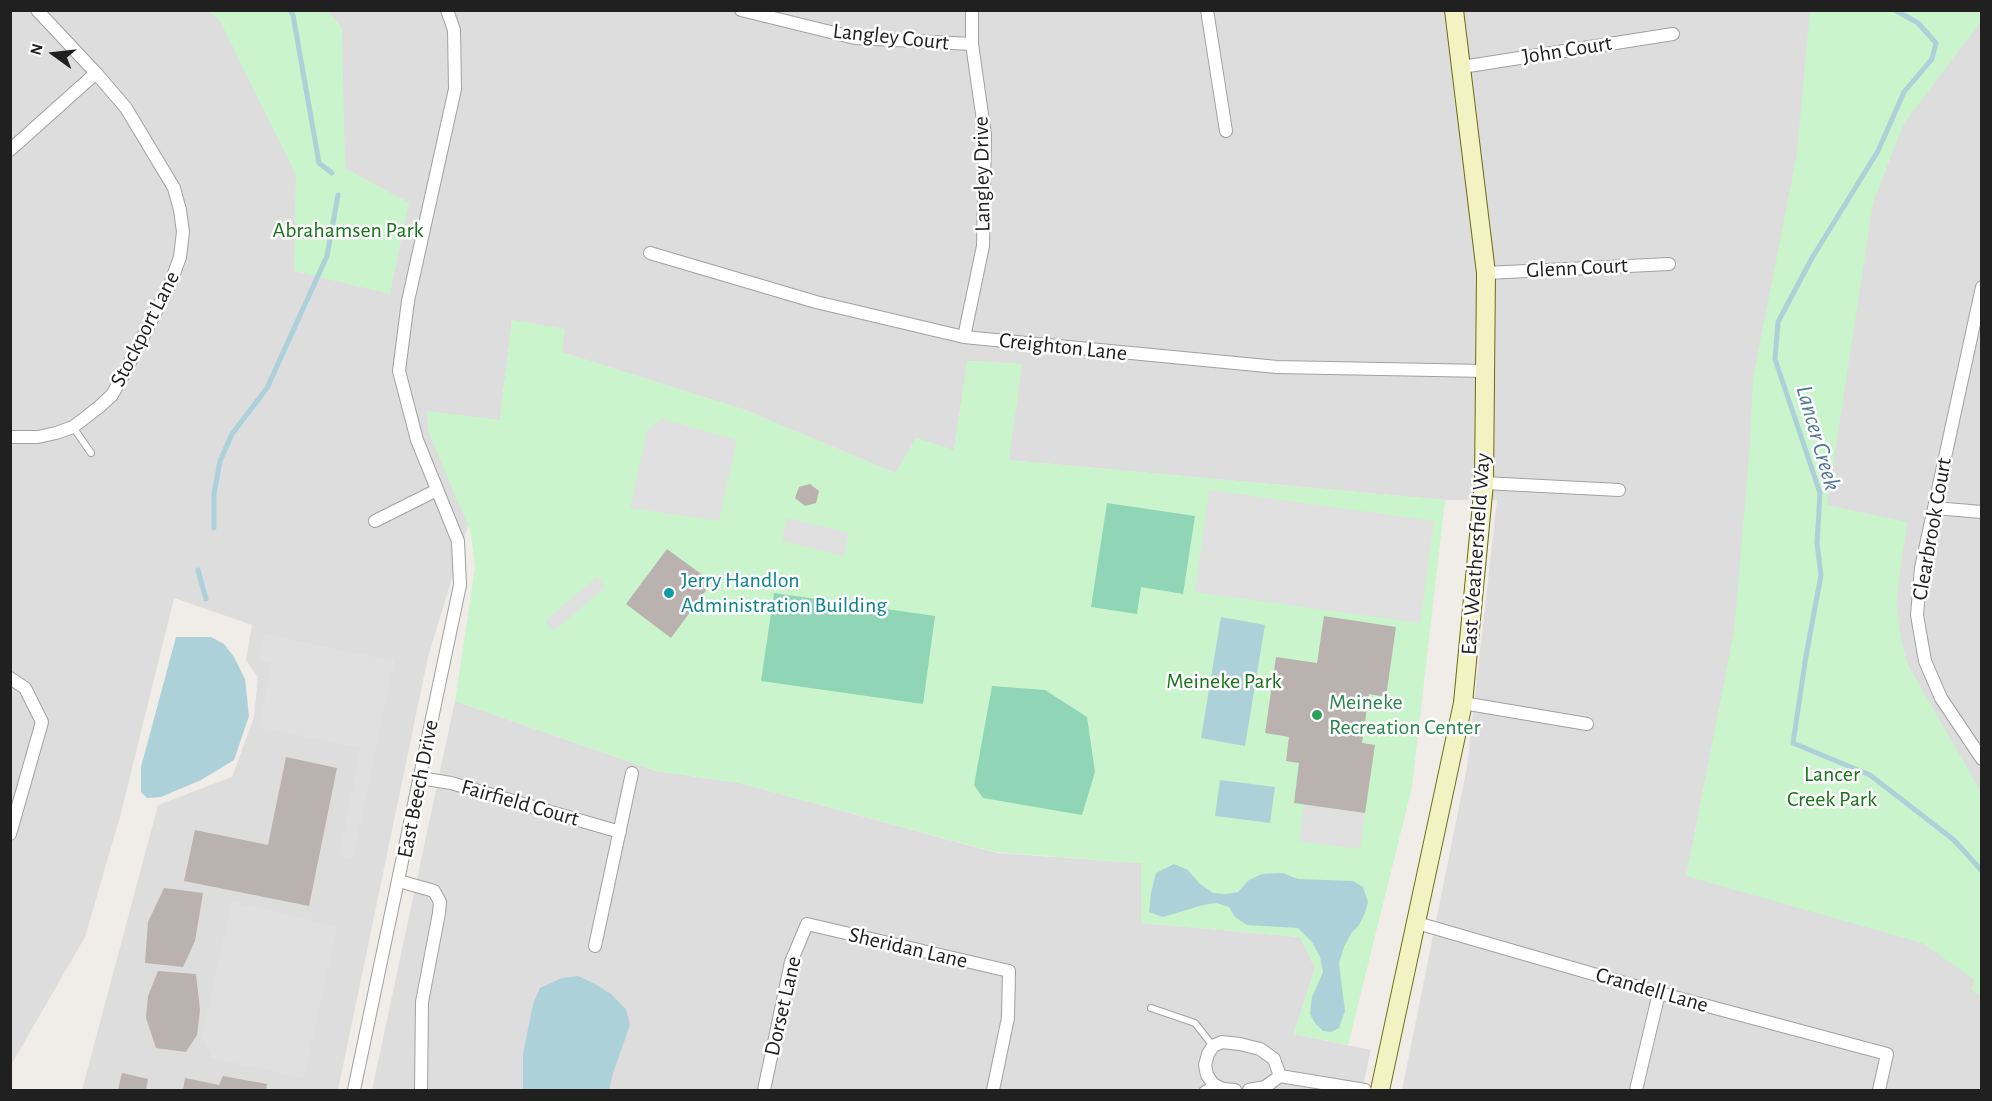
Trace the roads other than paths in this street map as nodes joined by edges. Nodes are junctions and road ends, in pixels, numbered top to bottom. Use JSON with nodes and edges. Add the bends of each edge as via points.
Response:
{"nodes":[{"id":1,"x":37,"y":10,"type":"edge"},
{"id":2,"x":447,"y":10,"type":"edge"},
{"id":3,"x":741,"y":10,"type":"edge"},
{"id":4,"x":972,"y":10,"type":"edge"},
{"id":5,"x":1207,"y":10,"type":"edge"},
{"id":6,"x":1454,"y":10,"type":"edge"},
{"id":7,"x":1673,"y":34,"type":"dead end"},
{"id":8,"x":972,"y":44,"type":"junction"},
{"id":9,"x":1462,"y":67,"type":"junction"},
{"id":10,"x":96,"y":73,"type":"junction"},
{"id":11,"x":1226,"y":131,"type":"dead end"},
{"id":12,"x":10,"y":150,"type":"edge"},
{"id":13,"x":650,"y":252,"type":"dead end"},
{"id":14,"x":1669,"y":264,"type":"dead end"},
{"id":15,"x":1486,"y":273,"type":"junction"},
{"id":16,"x":1982,"y":287,"type":"edge"},
{"id":17,"x":964,"y":337,"type":"junction"},
{"id":18,"x":1486,"y":371,"type":"junction"},
{"id":19,"x":73,"y":427,"type":"junction"},
{"id":20,"x":10,"y":436,"type":"edge"},
{"id":21,"x":91,"y":453,"type":"dead end"},
{"id":22,"x":1484,"y":483,"type":"junction"},
{"id":23,"x":437,"y":490,"type":"junction"},
{"id":24,"x":1619,"y":490,"type":"dead end"},
{"id":25,"x":1934,"y":508,"type":"junction"},
{"id":26,"x":1982,"y":512,"type":"edge"},
{"id":27,"x":375,"y":521,"type":"dead end"},
{"id":28,"x":10,"y":678,"type":"edge"},
{"id":29,"x":1463,"y":703,"type":"junction"},
{"id":30,"x":1587,"y":724,"type":"dead end"},
{"id":31,"x":1982,"y":759,"type":"edge"},
{"id":32,"x":632,"y":773,"type":"dead end"},
{"id":33,"x":420,"y":778,"type":"junction"},
{"id":34,"x":620,"y":832,"type":"junction"},
{"id":35,"x":10,"y":834,"type":"edge"},
{"id":36,"x":399,"y":881,"type":"junction"},
{"id":37,"x":1417,"y":923,"type":"junction"},
{"id":38,"x":807,"y":924,"type":"joint"},
{"id":39,"x":596,"y":946,"type":"dead end"},
{"id":40,"x":1659,"y":993,"type":"junction"},
{"id":41,"x":1151,"y":1008,"type":"dead end"},
{"id":42,"x":1213,"y":1046,"type":"junction"},
{"id":43,"x":1280,"y":1076,"type":"junction"},
{"id":44,"x":1208,"y":1087,"type":"edge"},
{"id":45,"x":354,"y":1090,"type":"edge"},
{"id":46,"x":421,"y":1090,"type":"edge"},
{"id":47,"x":764,"y":1090,"type":"edge"},
{"id":48,"x":993,"y":1090,"type":"edge"},
{"id":49,"x":1235,"y":1090,"type":"edge"},
{"id":50,"x":1250,"y":1090,"type":"edge"},
{"id":51,"x":1365,"y":1090,"type":"edge"},
{"id":52,"x":1380,"y":1090,"type":"edge"},
{"id":53,"x":1636,"y":1090,"type":"edge"},
{"id":54,"x":1879,"y":1090,"type":"edge"}],
"edges":[{"from":1,"to":10,"type":"street","name":"Stockport Lane"},
{"from":2,"to":23,"type":"street","name":"East Beech Drive","via":[[454,30],[455,89],[408,301],[399,371],[417,440]]},
{"from":3,"to":8,"type":"street","name":"Langley Court","via":[[855,38]]},
{"from":4,"to":8,"type":"street","name":"Langley Drive"},
{"from":5,"to":11,"type":"street"},
{"from":6,"to":9,"type":"street","name":"East Weathersfield Way"},
{"from":7,"to":9,"type":"street","name":"John Court"},
{"from":8,"to":17,"type":"street","name":"Langley Drive","via":[[985,135],[983,246]]},
{"from":9,"to":15,"type":"street","name":"East Weathersfield Way"},
{"from":10,"to":12,"type":"street"},
{"from":10,"to":19,"type":"street","name":"Stockport Lane","via":[[126,108],[174,188],[183,232],[171,282],[125,372],[112,394]]},
{"from":13,"to":17,"type":"street","name":"Creighton Lane","via":[[816,302]]},
{"from":14,"to":15,"type":"street","name":"Glenn Court"},
{"from":15,"to":18,"type":"street","name":"East Weathersfield Way"},
{"from":16,"to":25,"type":"street","name":"Clearbrook Court"},
{"from":17,"to":18,"type":"street","name":"Creighton Lane","via":[[1277,367]]},
{"from":18,"to":22,"type":"street","name":"East Weathersfield Way"},
{"from":19,"to":20,"type":"street","via":[[56,434]]},
{"from":19,"to":21,"type":"lane"},
{"from":22,"to":24,"type":"street"},
{"from":22,"to":29,"type":"street","name":"East Weathersfield Way"},
{"from":23,"to":27,"type":"street"},
{"from":23,"to":33,"type":"street","name":"East Beech Drive","via":[[458,541],[460,585]]},
{"from":25,"to":26,"type":"street"},
{"from":25,"to":31,"type":"street","name":"Clearbrook Court","via":[[1917,615],[1925,661],[1941,698]]},
{"from":28,"to":35,"type":"street","via":[[25,688],[42,722]]},
{"from":29,"to":30,"type":"street"},
{"from":29,"to":37,"type":"street","name":"East Weathersfield Way"},
{"from":32,"to":34,"type":"street"},
{"from":33,"to":34,"type":"street","name":"Fairfield Court","via":[[451,783]]},
{"from":33,"to":36,"type":"street","name":"East Beech Drive"},
{"from":34,"to":39,"type":"street"},
{"from":36,"to":45,"type":"street","name":"East Beech Drive"},
{"from":36,"to":46,"type":"street","via":[[434,891],[440,902],[422,1002]]},
{"from":37,"to":40,"type":"street","name":"Crandell Lane"},
{"from":37,"to":52,"type":"street","name":"East Weathersfield Way"},
{"from":38,"to":47,"type":"street","name":"Dorset Lane","via":[[791,962]]},
{"from":38,"to":48,"type":"street","name":"Sheridan Lane","via":[[1009,971],[1008,1018]]},
{"from":40,"to":53,"type":"street"},
{"from":40,"to":54,"type":"street","name":"Crandell Lane","via":[[1887,1054]]},
{"from":41,"to":42,"type":"lane","via":[[1195,1023]]},
{"from":42,"to":43,"type":"street","via":[[1222,1042],[1260,1049],[1274,1059]]},
{"from":42,"to":44,"type":"street","via":[[1205,1065]]},
{"from":43,"to":50,"type":"street","via":[[1265,1087]]},
{"from":43,"to":51,"type":"street"},
{"from":44,"to":49,"type":"street"}]}
